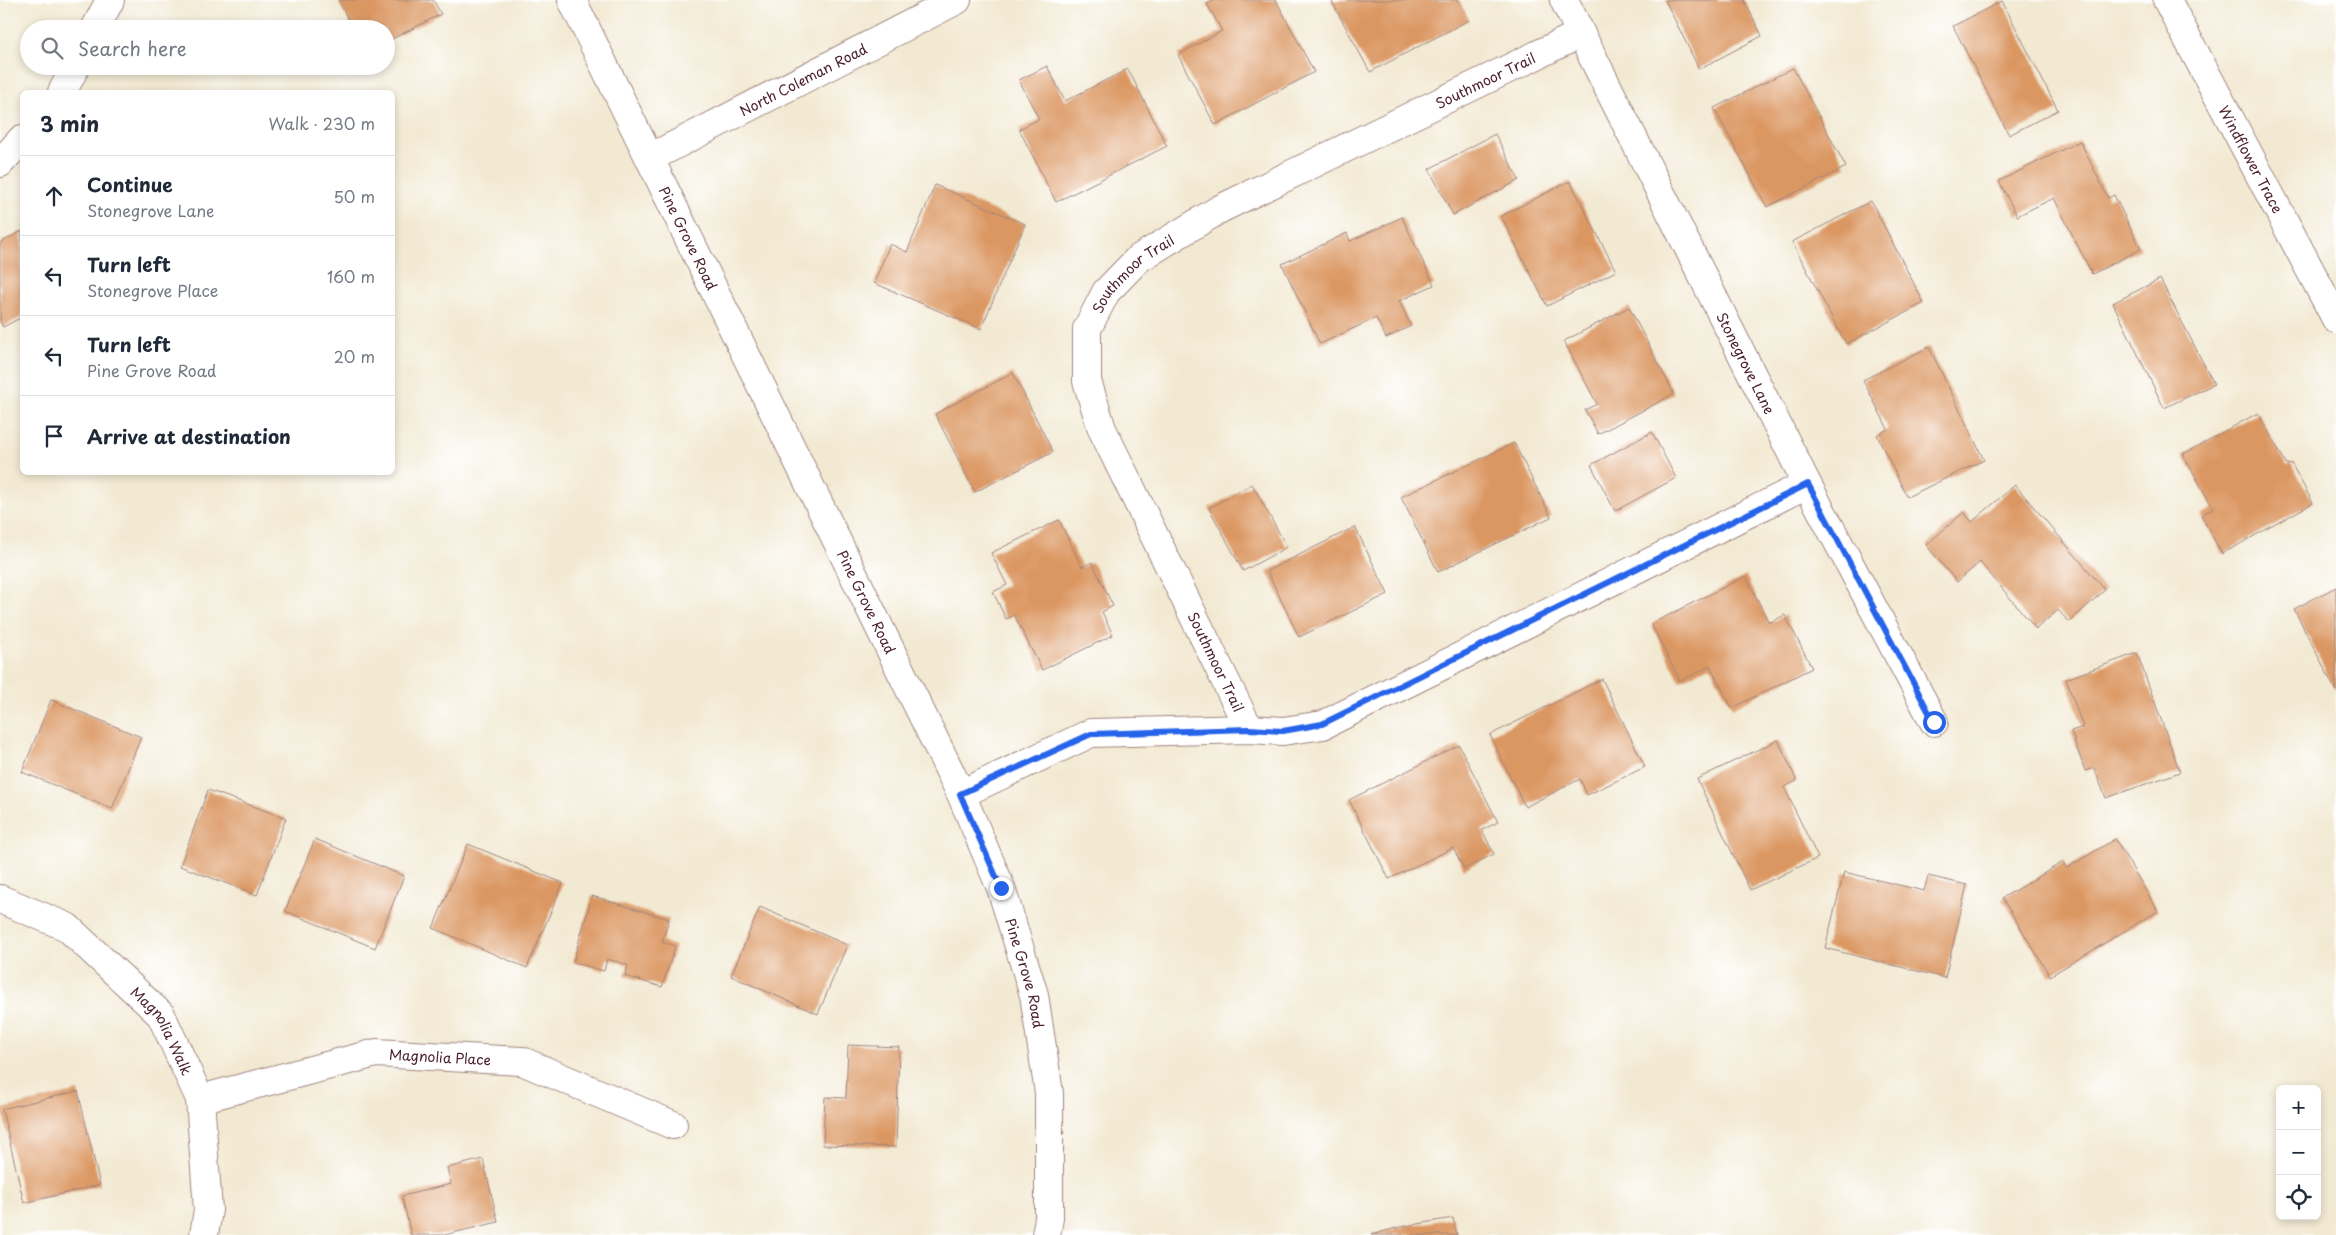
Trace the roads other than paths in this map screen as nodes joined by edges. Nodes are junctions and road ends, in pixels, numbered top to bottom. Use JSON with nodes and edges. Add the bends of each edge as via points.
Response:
{"nodes":[{"id":1,"x":110,"y":0,"type":"edge"},
{"id":2,"x":572,"y":0,"type":"edge"},
{"id":3,"x":957,"y":0,"type":"edge"},
{"id":4,"x":1564,"y":0,"type":"edge"},
{"id":5,"x":2167,"y":0,"type":"edge"},
{"id":6,"x":100,"y":20,"type":"edge"},
{"id":7,"x":1580,"y":34,"type":"junction"},
{"id":8,"x":71,"y":75,"type":"edge"},
{"id":9,"x":63,"y":90,"type":"edge"},
{"id":10,"x":20,"y":141,"type":"edge"},
{"id":11,"x":650,"y":158,"type":"junction"},
{"id":12,"x":0,"y":162,"type":"edge"},
{"id":13,"x":2336,"y":319,"type":"edge"},
{"id":14,"x":1808,"y":484,"type":"junction"},
{"id":15,"x":1934,"y":722,"type":"dead end"},
{"id":16,"x":1249,"y":729,"type":"junction"},
{"id":17,"x":960,"y":794,"type":"junction"},
{"id":18,"x":0,"y":899,"type":"edge"},
{"id":19,"x":200,"y":1099,"type":"junction"},
{"id":20,"x":673,"y":1125,"type":"dead end"},
{"id":21,"x":204,"y":1235,"type":"edge"},
{"id":22,"x":1046,"y":1235,"type":"edge"}],
"edges":[{"from":1,"to":6,"type":"street"},
{"from":2,"to":11,"type":"street","name":"Pine Grove Road"},
{"from":3,"to":11,"type":"street","name":"North Coleman Road"},
{"from":4,"to":7,"type":"street","name":"Stonegrove Lane"},
{"from":5,"to":13,"type":"street","name":"Windflower Trace"},
{"from":7,"to":14,"type":"street","name":"Stonegrove Lane"},
{"from":7,"to":16,"type":"street","name":"Southmoor Trail","via":[[1220,208],[1138,259],[1106,292],[1087,330],[1087,381],[1102,429]]},
{"from":8,"to":9,"type":"street"},
{"from":10,"to":12,"type":"street"},
{"from":11,"to":17,"type":"street","name":"Pine Grove Road"},
{"from":14,"to":15,"type":"street","name":"Stonegrove Lane"},
{"from":14,"to":16,"type":"street","via":[[1322,724],[1283,731]]},
{"from":16,"to":17,"type":"street","via":[[1091,734]]},
{"from":17,"to":22,"type":"street","name":"Pine Grove Road","via":[[1001,888],[1034,995],[1049,1093],[1049,1218]]},
{"from":18,"to":19,"type":"street","name":"Magnolia Walk","via":[[67,927],[161,1015]]},
{"from":19,"to":20,"type":"street","name":"Magnolia Place","via":[[376,1054],[522,1061]]},
{"from":19,"to":21,"type":"street","name":"Magnolia Walk","via":[[208,1210]]}]}
